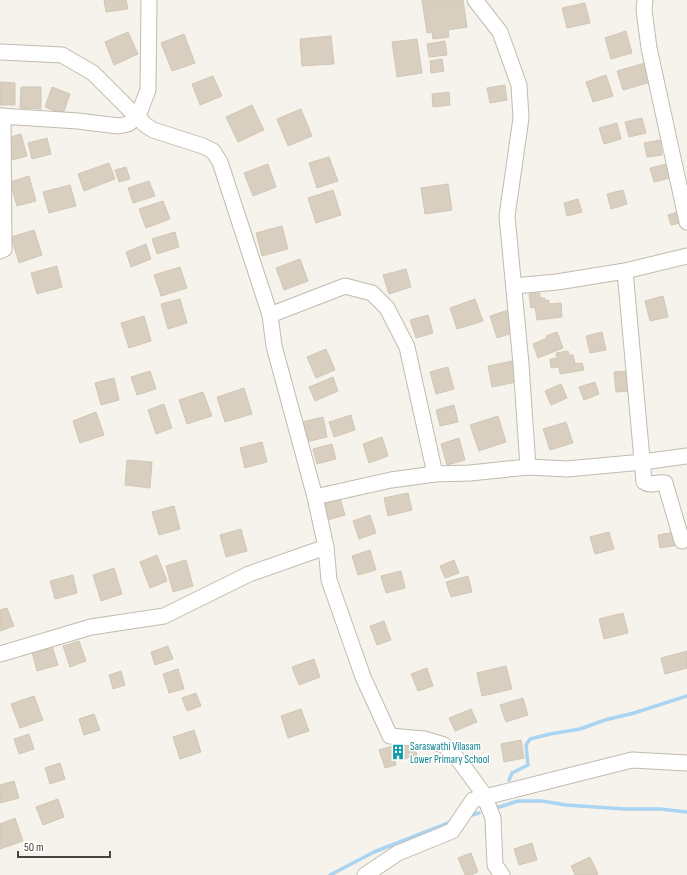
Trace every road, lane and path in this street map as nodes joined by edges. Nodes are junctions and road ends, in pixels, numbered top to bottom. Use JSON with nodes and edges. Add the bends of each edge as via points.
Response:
{"nodes":[{"id":1,"x":149,"y":0,"type":"edge"},
{"id":2,"x":475,"y":0,"type":"edge"},
{"id":3,"x":644,"y":0,"type":"edge"},
{"id":4,"x":0,"y":52,"type":"edge"},
{"id":5,"x":2,"y":116,"type":"edge"},
{"id":6,"x":138,"y":116,"type":"junction"},
{"id":7,"x":687,"y":222,"type":"edge"},
{"id":8,"x":0,"y":251,"type":"edge"},
{"id":9,"x":687,"y":256,"type":"edge"},
{"id":10,"x":625,"y":272,"type":"junction"},
{"id":11,"x":514,"y":286,"type":"junction"},
{"id":12,"x":270,"y":315,"type":"junction"},
{"id":13,"x":687,"y":456,"type":"edge"},
{"id":14,"x":643,"y":462,"type":"junction"},
{"id":15,"x":528,"y":467,"type":"junction"},
{"id":16,"x":435,"y":474,"type":"junction"},
{"id":17,"x":315,"y":497,"type":"junction"},
{"id":18,"x":682,"y":541,"type":"dead end"},
{"id":19,"x":326,"y":547,"type":"junction"},
{"id":20,"x":0,"y":654,"type":"edge"},
{"id":21,"x":687,"y":764,"type":"edge"},
{"id":22,"x":484,"y":797,"type":"junction"},
{"id":23,"x":365,"y":875,"type":"edge"},
{"id":24,"x":502,"y":875,"type":"edge"}],
"edges":[{"from":1,"to":6,"type":"street","via":[[148,90]]},
{"from":2,"to":11,"type":"street","via":[[500,32],[519,85],[521,118],[508,216]]},
{"from":3,"to":7,"type":"street","via":[[649,48]]},
{"from":4,"to":6,"type":"street","via":[[62,55],[93,73]]},
{"from":5,"to":6,"type":"street","via":[[118,126],[128,124]]},
{"from":5,"to":8,"type":"street","via":[[4,249]]},
{"from":6,"to":12,"type":"street","via":[[153,130],[213,151],[220,162]]},
{"from":9,"to":10,"type":"street"},
{"from":10,"to":11,"type":"street"},
{"from":10,"to":14,"type":"street"},
{"from":11,"to":15,"type":"street"},
{"from":12,"to":16,"type":"street","via":[[345,286],[372,293],[387,308],[407,347]]},
{"from":12,"to":17,"type":"street","via":[[274,346]]},
{"from":13,"to":14,"type":"street"},
{"from":14,"to":15,"type":"street","via":[[567,468]]},
{"from":14,"to":18,"type":"street","via":[[644,482],[665,483]]},
{"from":15,"to":16,"type":"street"},
{"from":16,"to":17,"type":"street","via":[[391,480]]},
{"from":17,"to":19,"type":"street"},
{"from":19,"to":20,"type":"street","via":[[249,574],[164,616],[91,627]]},
{"from":19,"to":22,"type":"street","via":[[329,580],[363,677],[390,736],[424,739],[444,745],[461,763]]},
{"from":21,"to":22,"type":"street","via":[[632,760]]},
{"from":22,"to":23,"type":"street","via":[[473,800],[452,831],[398,853]]},
{"from":22,"to":24,"type":"street","via":[[493,818],[495,865]]}]}
